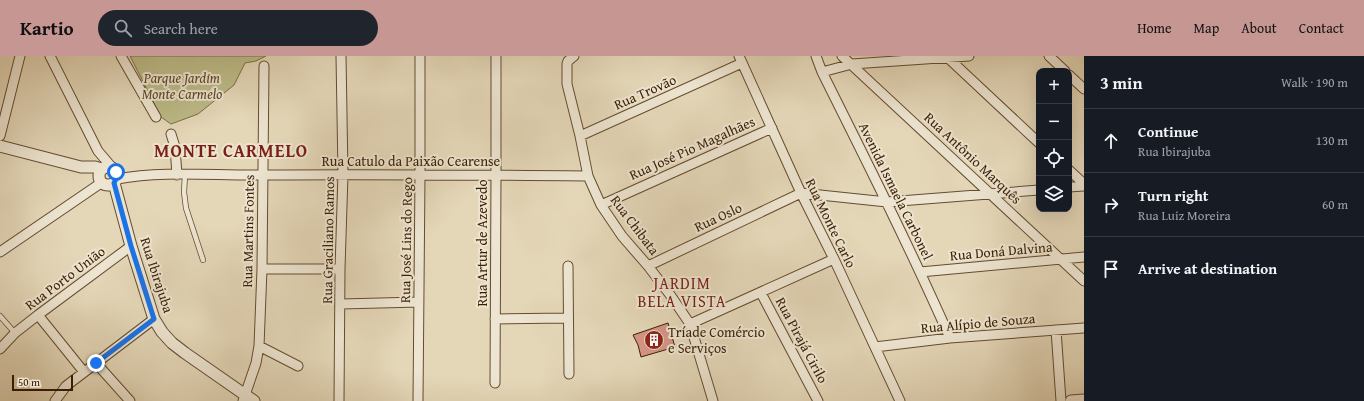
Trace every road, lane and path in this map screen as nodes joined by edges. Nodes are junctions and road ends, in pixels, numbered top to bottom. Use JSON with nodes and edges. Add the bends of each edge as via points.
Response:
{"nodes":[{"id":1,"x":20,"y":56,"type":"edge"},
{"id":2,"x":50,"y":56,"type":"edge"},
{"id":3,"x":121,"y":56,"type":"edge"},
{"id":4,"x":341,"y":56,"type":"edge"},
{"id":5,"x":420,"y":56,"type":"edge"},
{"id":6,"x":496,"y":56,"type":"edge"},
{"id":7,"x":574,"y":56,"type":"edge"},
{"id":8,"x":816,"y":56,"type":"edge"},
{"id":9,"x":842,"y":56,"type":"edge"},
{"id":10,"x":946,"y":56,"type":"edge"},
{"id":11,"x":969,"y":56,"type":"edge"},
{"id":12,"x":1049,"y":56,"type":"edge"},
{"id":13,"x":741,"y":60,"type":"edge"},
{"id":14,"x":852,"y":64,"type":"junction"},
{"id":15,"x":264,"y":66,"type":"dead end"},
{"id":16,"x":1062,"y":68,"type":"edge"},
{"id":17,"x":822,"y":72,"type":"junction"},
{"id":18,"x":1072,"y":78,"type":"edge"},
{"id":19,"x":1084,"y":89,"type":"edge"},
{"id":20,"x":156,"y":117,"type":"dead end"},
{"id":21,"x":772,"y":128,"type":"junction"},
{"id":22,"x":171,"y":134,"type":"dead end"},
{"id":23,"x":0,"y":136,"type":"edge"},
{"id":24,"x":580,"y":136,"type":"junction"},
{"id":25,"x":1036,"y":140,"type":"edge"},
{"id":26,"x":0,"y":146,"type":"edge"},
{"id":27,"x":98,"y":151,"type":"junction"},
{"id":28,"x":1072,"y":173,"type":"edge"},
{"id":29,"x":343,"y":174,"type":"junction"},
{"id":30,"x":181,"y":175,"type":"junction"},
{"id":31,"x":262,"y":175,"type":"junction"},
{"id":32,"x":420,"y":175,"type":"junction"},
{"id":33,"x":496,"y":175,"type":"junction"},
{"id":34,"x":588,"y":176,"type":"junction"},
{"id":35,"x":107,"y":178,"type":"junction"},
{"id":36,"x":1084,"y":185,"type":"edge"},
{"id":37,"x":1072,"y":187,"type":"edge"},
{"id":38,"x":1036,"y":190,"type":"edge"},
{"id":39,"x":801,"y":193,"type":"junction"},
{"id":40,"x":990,"y":194,"type":"junction"},
{"id":41,"x":887,"y":202,"type":"junction"},
{"id":42,"x":601,"y":205,"type":"junction"},
{"id":43,"x":131,"y":246,"type":"junction"},
{"id":44,"x":0,"y":252,"type":"edge"},
{"id":45,"x":1084,"y":257,"type":"edge"},
{"id":46,"x":834,"y":259,"type":"junction"},
{"id":47,"x":1061,"y":259,"type":"junction"},
{"id":48,"x":203,"y":260,"type":"dead end"},
{"id":49,"x":568,"y":266,"type":"dead end"},
{"id":50,"x":648,"y":266,"type":"junction"},
{"id":51,"x":262,"y":269,"type":"junction"},
{"id":52,"x":340,"y":270,"type":"junction"},
{"id":53,"x":920,"y":272,"type":"junction"},
{"id":54,"x":1084,"y":281,"type":"edge"},
{"id":55,"x":761,"y":293,"type":"junction"},
{"id":56,"x":419,"y":302,"type":"junction"},
{"id":57,"x":341,"y":304,"type":"junction"},
{"id":58,"x":38,"y":315,"type":"junction"},
{"id":59,"x":0,"y":316,"type":"edge"},
{"id":60,"x":568,"y":318,"type":"junction"},
{"id":61,"x":154,"y":319,"type":"junction"},
{"id":62,"x":496,"y":319,"type":"junction"},
{"id":63,"x":690,"y":324,"type":"junction"},
{"id":64,"x":1084,"y":328,"type":"edge"},
{"id":65,"x":1056,"y":330,"type":"junction"},
{"id":66,"x":15,"y":333,"type":"junction"},
{"id":67,"x":950,"y":338,"type":"junction"},
{"id":68,"x":259,"y":346,"type":"junction"},
{"id":69,"x":875,"y":347,"type":"junction"},
{"id":70,"x":0,"y":349,"type":"edge"},
{"id":71,"x":96,"y":363,"type":"junction"},
{"id":72,"x":298,"y":366,"type":"dead end"},
{"id":73,"x":84,"y":372,"type":"junction"},
{"id":74,"x":569,"y":374,"type":"dead end"},
{"id":75,"x":495,"y":383,"type":"dead end"},
{"id":76,"x":248,"y":399,"type":"edge"},
{"id":77,"x":1084,"y":400,"type":"edge"},
{"id":78,"x":55,"y":401,"type":"edge"},
{"id":79,"x":130,"y":401,"type":"edge"},
{"id":80,"x":339,"y":401,"type":"edge"},
{"id":81,"x":418,"y":401,"type":"edge"},
{"id":82,"x":713,"y":401,"type":"edge"},
{"id":83,"x":818,"y":401,"type":"edge"},
{"id":84,"x":900,"y":401,"type":"edge"},
{"id":85,"x":1061,"y":401,"type":"edge"},
{"id":86,"x":1071,"y":401,"type":"edge"}],
"edges":[{"from":1,"to":23,"type":"street"},
{"from":2,"to":27,"type":"street"},
{"from":3,"to":20,"type":"street"},
{"from":4,"to":29,"type":"street","name":"Rua Graciliano Ramos"},
{"from":5,"to":32,"type":"street","name":"Rua José Lins do Rego"},
{"from":6,"to":33,"type":"street","name":"Rua Artur de Azevedo"},
{"from":7,"to":24,"type":"street","name":"Rua Chibata","via":[[567,64],[567,84]]},
{"from":8,"to":17,"type":"street","name":"Avenida Ismaela Carbonel"},
{"from":9,"to":14,"type":"street","name":"Rua Antônio Marquês"},
{"from":10,"to":11,"type":"street"},
{"from":10,"to":14,"type":"street"},
{"from":10,"to":25,"type":"street"},
{"from":12,"to":16,"type":"street"},
{"from":13,"to":21,"type":"street","name":"Rua Monte Carlo"},
{"from":13,"to":24,"type":"street","name":"Rua Trovão"},
{"from":14,"to":17,"type":"street"},
{"from":14,"to":40,"type":"street","name":"Rua Antônio Marquês"},
{"from":15,"to":31,"type":"street","name":"Rua Martins Fontes"},
{"from":17,"to":41,"type":"street","name":"Avenida Ismaela Carbonel"},
{"from":18,"to":19,"type":"street"},
{"from":21,"to":39,"type":"street","name":"Rua Monte Carlo"},
{"from":21,"to":42,"type":"street","name":"Rua José Pio Magalhães"},
{"from":22,"to":30,"type":"street"},
{"from":24,"to":34,"type":"street","name":"Rua Chibata"},
{"from":26,"to":35,"type":"street","via":[[81,167],[95,167]]},
{"from":27,"to":35,"type":"street"},
{"from":27,"to":35,"type":"street"},
{"from":28,"to":36,"type":"street"},
{"from":29,"to":31,"type":"street","name":"Rua Catulo da Paixão Cearense"},
{"from":29,"to":32,"type":"street","name":"Rua Catulo da Paixão Cearense"},
{"from":29,"to":52,"type":"street","name":"Rua Graciliano Ramos"},
{"from":30,"to":31,"type":"street","name":"Rua Catulo da Paixão Cearense"},
{"from":30,"to":35,"type":"street","name":"Rua Catulo da Paixão Cearense"},
{"from":30,"to":48,"type":"lane","via":[[186,208]]},
{"from":31,"to":51,"type":"street","name":"Rua Martins Fontes"},
{"from":32,"to":33,"type":"street","name":"Rua Catulo da Paixão Cearense"},
{"from":32,"to":56,"type":"street","name":"Rua José Lins do Rego"},
{"from":33,"to":34,"type":"street","name":"Rua Catulo da Paixão Cearense"},
{"from":33,"to":62,"type":"street","name":"Rua Artur de Azevedo"},
{"from":34,"to":42,"type":"street","name":"Rua Chibata"},
{"from":35,"to":43,"type":"street","name":"Rua Ibirajuba","via":[[117,194]]},
{"from":35,"to":44,"type":"street"},
{"from":36,"to":37,"type":"street"},
{"from":38,"to":40,"type":"street"},
{"from":39,"to":41,"type":"street"},
{"from":39,"to":46,"type":"street","name":"Rua Monte Carlo"},
{"from":39,"to":50,"type":"street","name":"Rua Oslo"},
{"from":40,"to":41,"type":"street"},
{"from":40,"to":47,"type":"street","name":"Rua Antônio Marquês"},
{"from":41,"to":53,"type":"street","name":"Avenida Ismaela Carbonel"},
{"from":42,"to":50,"type":"street","name":"Rua Chibata","via":[[622,236]]},
{"from":43,"to":58,"type":"street","name":"Rua Porto União"},
{"from":43,"to":61,"type":"street","name":"Rua Ibirajuba"},
{"from":45,"to":47,"type":"street","name":"Rua Doná Dalvina"},
{"from":46,"to":55,"type":"street"},
{"from":46,"to":69,"type":"street","name":"Rua Monte Carlo"},
{"from":47,"to":53,"type":"street","name":"Rua Doná Dalvina"},
{"from":47,"to":54,"type":"street","name":"Rua Antônio Marquês"},
{"from":49,"to":60,"type":"street"},
{"from":50,"to":63,"type":"street","name":"Rua Chibata"},
{"from":51,"to":52,"type":"street"},
{"from":51,"to":68,"type":"street","name":"Rua Martins Fontes"},
{"from":52,"to":57,"type":"street","name":"Rua Graciliano Ramos"},
{"from":53,"to":67,"type":"street","name":"Avenida Ismaela Carbonel"},
{"from":55,"to":63,"type":"street"},
{"from":55,"to":83,"type":"street","name":"Rua Pirajá Cirilo"},
{"from":56,"to":57,"type":"street"},
{"from":56,"to":81,"type":"street","name":"Rua José Lins do Rego"},
{"from":57,"to":80,"type":"street","name":"Rua Graciliano Ramos"},
{"from":58,"to":66,"type":"street","name":"Rua Porto União"},
{"from":58,"to":73,"type":"street"},
{"from":59,"to":66,"type":"lane"},
{"from":60,"to":62,"type":"street"},
{"from":60,"to":74,"type":"street"},
{"from":61,"to":71,"type":"street"},
{"from":61,"to":76,"type":"street","name":"Rua Ibirajuba","via":[[172,343]]},
{"from":62,"to":75,"type":"street","name":"Rua Artur de Azevedo"},
{"from":63,"to":82,"type":"street","name":"Rua Chibata"},
{"from":64,"to":65,"type":"street","name":"Rua Alípio de Souza"},
{"from":65,"to":67,"type":"street","name":"Rua Alípio de Souza"},
{"from":65,"to":85,"type":"street"},
{"from":66,"to":70,"type":"street","name":"Rua Porto União"},
{"from":67,"to":69,"type":"street","name":"Rua Alípio de Souza"},
{"from":68,"to":72,"type":"street"},
{"from":68,"to":76,"type":"street","name":"Rua Martins Fontes"},
{"from":69,"to":84,"type":"street","name":"Rua Monte Carlo"},
{"from":71,"to":73,"type":"street"},
{"from":71,"to":79,"type":"street"},
{"from":73,"to":78,"type":"street","via":[[66,386]]},
{"from":77,"to":86,"type":"street"}]}
